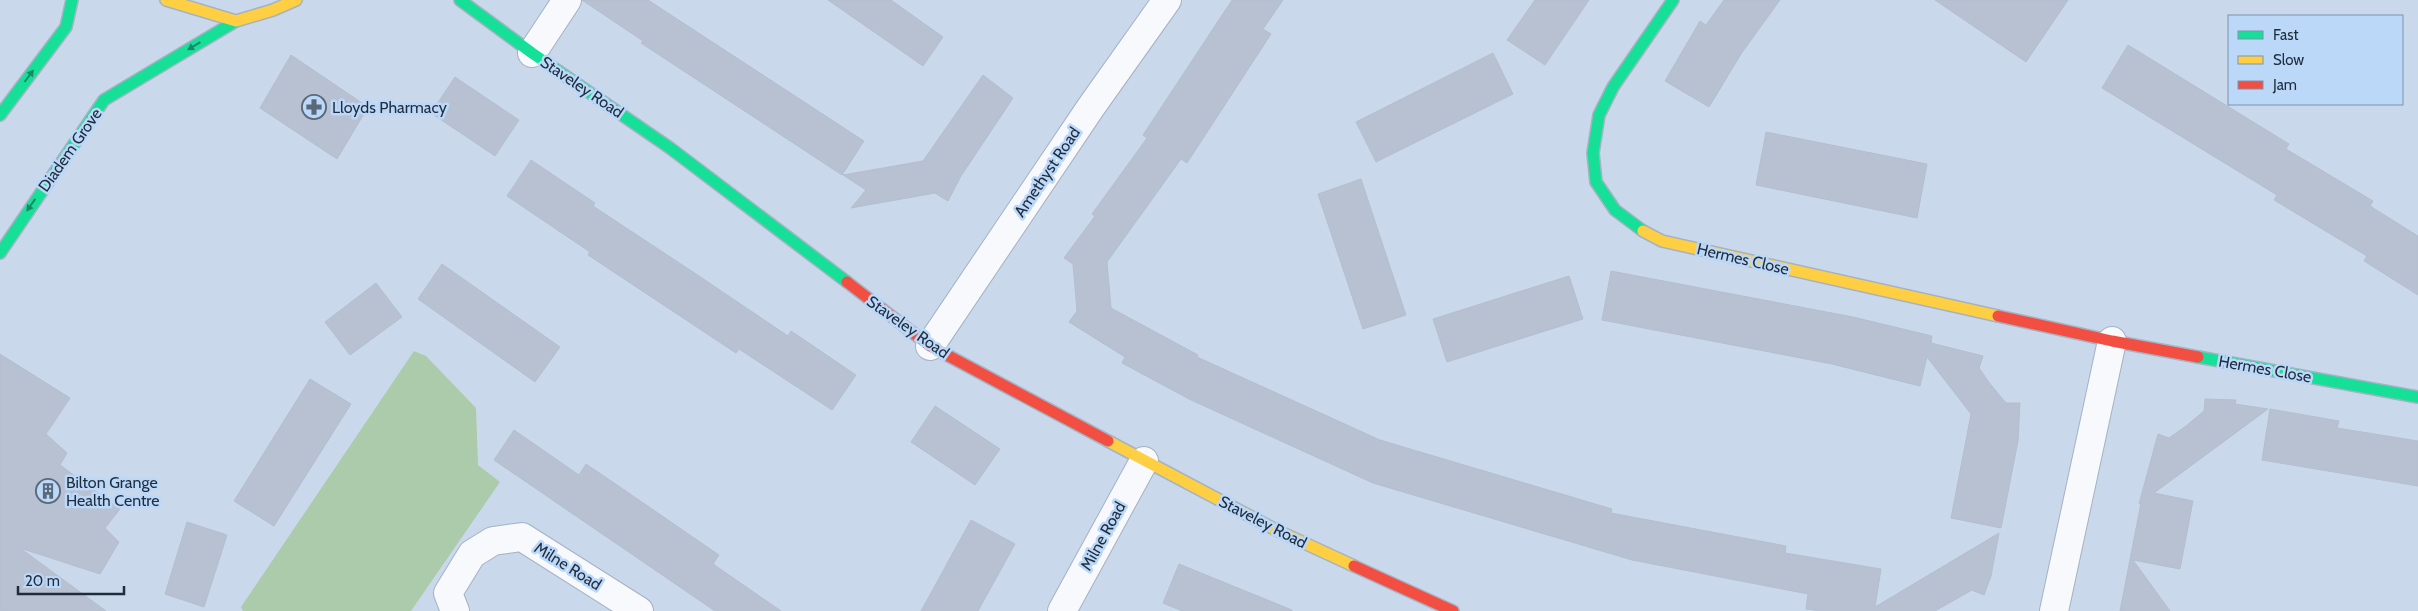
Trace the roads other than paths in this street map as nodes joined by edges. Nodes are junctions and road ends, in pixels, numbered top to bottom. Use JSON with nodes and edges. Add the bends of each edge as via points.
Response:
{"nodes":[{"id":1,"x":72,"y":0,"type":"edge"},
{"id":2,"x":166,"y":0,"type":"edge"},
{"id":3,"x":296,"y":0,"type":"edge"},
{"id":4,"x":460,"y":0,"type":"edge"},
{"id":5,"x":567,"y":0,"type":"edge"},
{"id":6,"x":1167,"y":0,"type":"edge"},
{"id":7,"x":1673,"y":0,"type":"edge"},
{"id":8,"x":236,"y":21,"type":"junction"},
{"id":9,"x":532,"y":54,"type":"junction"},
{"id":10,"x":0,"y":115,"type":"edge"},
{"id":11,"x":0,"y":253,"type":"edge"},
{"id":12,"x":2112,"y":341,"type":"junction"},
{"id":13,"x":930,"y":346,"type":"junction"},
{"id":14,"x":2418,"y":397,"type":"edge"},
{"id":15,"x":1144,"y":461,"type":"junction"},
{"id":16,"x":455,"y":611,"type":"edge"},
{"id":17,"x":639,"y":611,"type":"edge"},
{"id":18,"x":1062,"y":611,"type":"edge"},
{"id":19,"x":1453,"y":611,"type":"edge"},
{"id":20,"x":2054,"y":611,"type":"edge"}],
"edges":[{"from":10,"to":1,"type":"street","one_way":true,"via":[[66,27]]},
{"from":2,"to":8,"type":"street"},
{"from":3,"to":8,"type":"street","name":"Diadem Grove"},
{"from":4,"to":9,"type":"street","name":"Staveley Road"},
{"from":5,"to":9,"type":"street"},
{"from":6,"to":13,"type":"street","name":"Amethyst Road"},
{"from":7,"to":12,"type":"street","name":"Hermes Close","via":[[1613,87],[1598,115],[1593,153],[1596,182],[1615,210],[1637,228],[1662,241]]},
{"from":8,"to":11,"type":"street","name":"Diadem Grove","one_way":true,"via":[[104,100]]},
{"from":9,"to":13,"type":"street","name":"Staveley Road","via":[[670,148]]},
{"from":12,"to":14,"type":"street","name":"Hermes Close"},
{"from":12,"to":20,"type":"street"},
{"from":13,"to":15,"type":"street","name":"Staveley Road"},
{"from":15,"to":18,"type":"street","name":"Milne Road"},
{"from":15,"to":19,"type":"street","name":"Staveley Road","via":[[1276,530]]},
{"from":16,"to":17,"type":"street","name":"Milne Road","via":[[448,593],[472,554],[493,541],[522,537]]}]}
